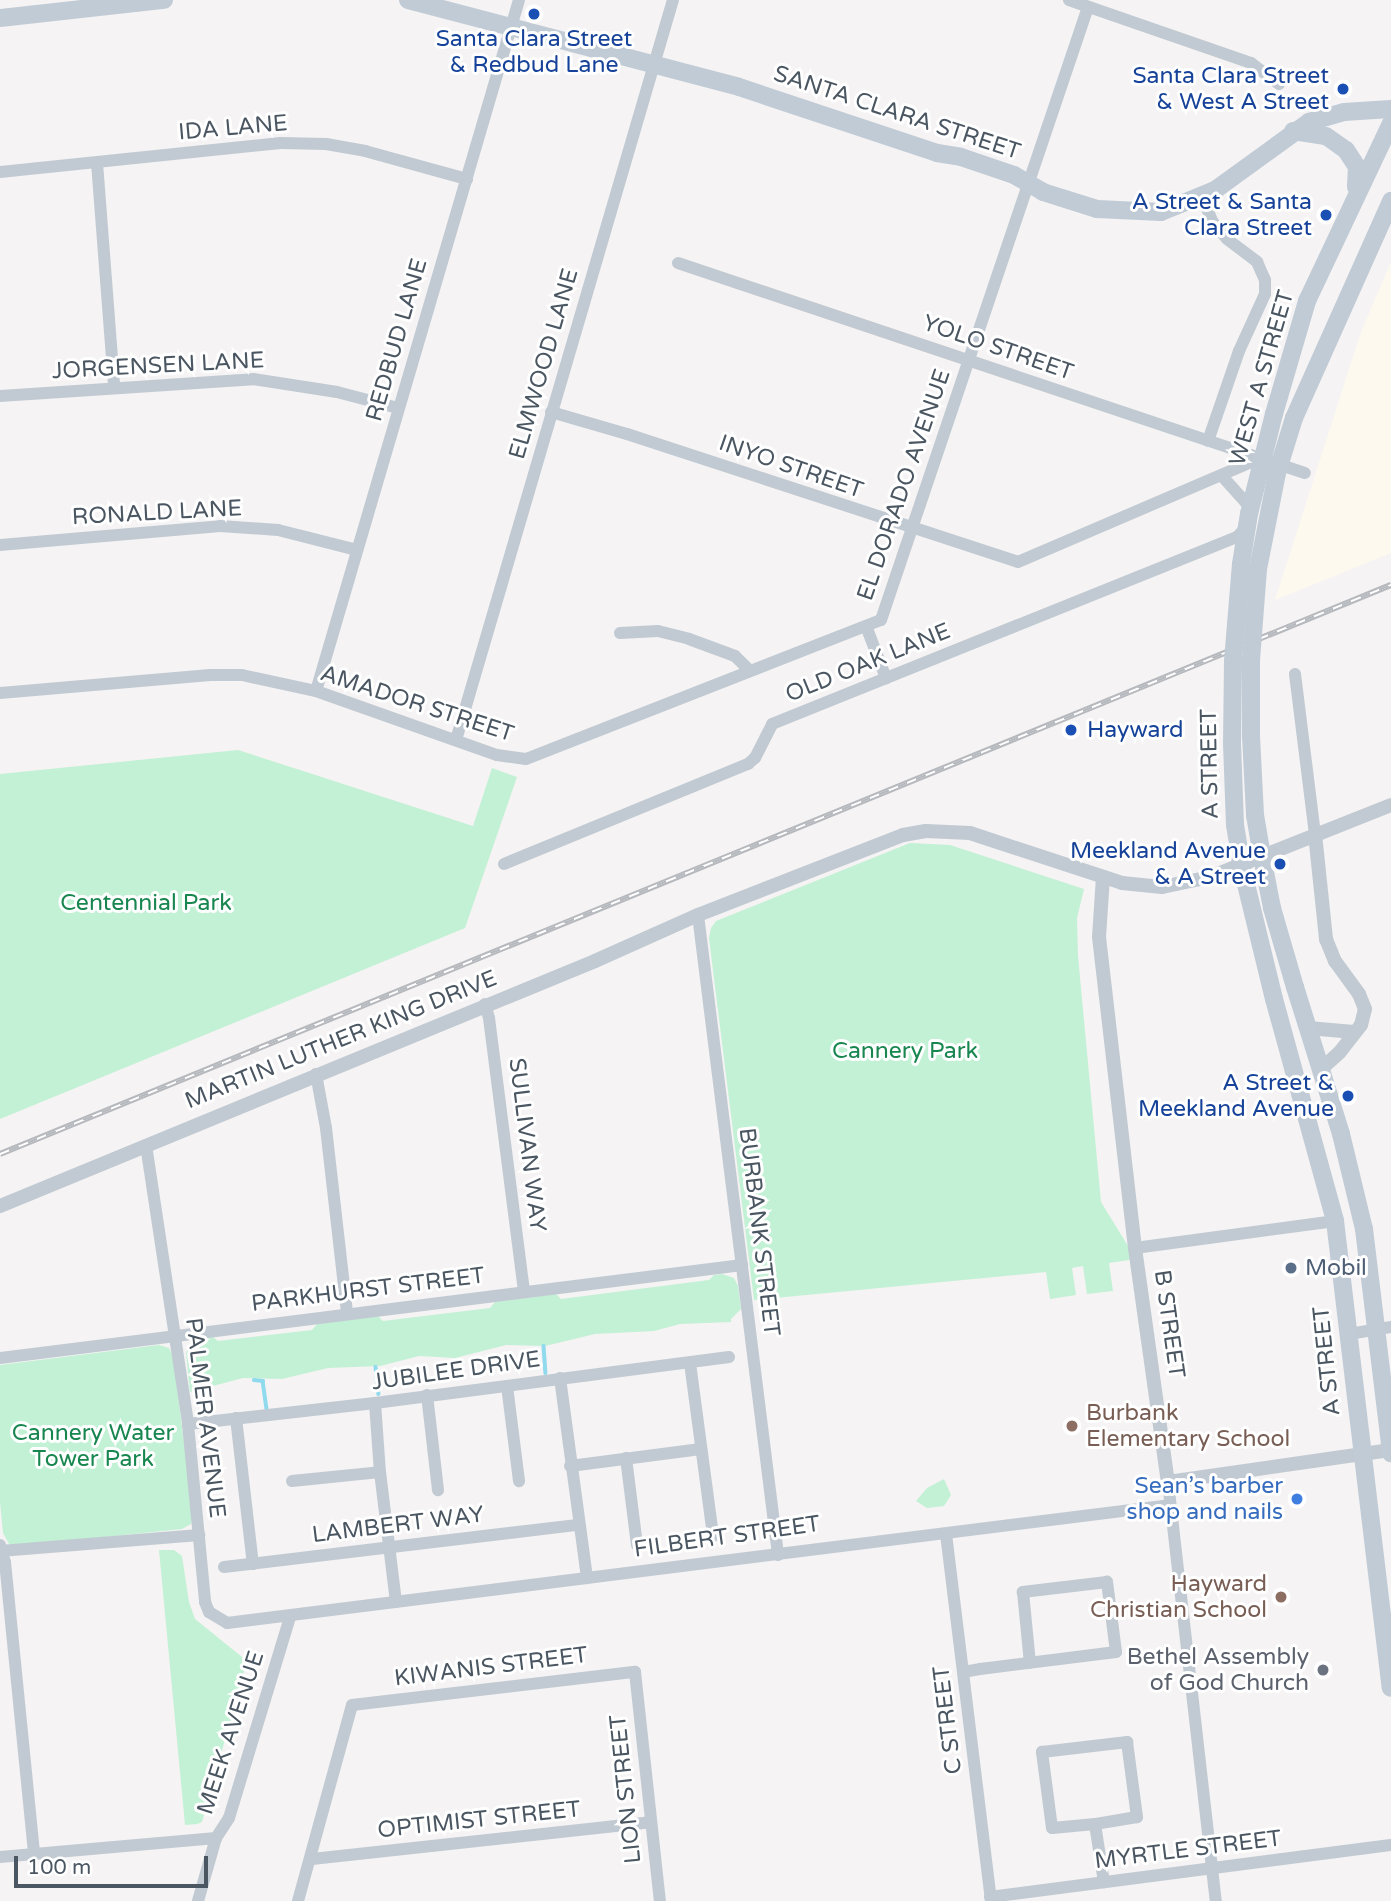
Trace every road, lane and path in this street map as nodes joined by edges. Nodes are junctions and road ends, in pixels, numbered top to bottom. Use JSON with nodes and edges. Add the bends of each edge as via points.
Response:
{"nodes":[{"id":1,"x":164,"y":0,"type":"edge"},
{"id":2,"x":408,"y":0,"type":"edge"},
{"id":3,"x":519,"y":0,"type":"edge"},
{"id":4,"x":673,"y":0,"type":"edge"},
{"id":5,"x":1069,"y":0,"type":"edge"},
{"id":6,"x":1088,"y":6,"type":"junction"},
{"id":7,"x":0,"y":18,"type":"edge"},
{"id":8,"x":511,"y":27,"type":"junction"},
{"id":9,"x":655,"y":62,"type":"junction"},
{"id":10,"x":1279,"y":85,"type":"dead end"},
{"id":11,"x":1391,"y":109,"type":"edge"},
{"id":12,"x":1391,"y":123,"type":"edge"},
{"id":13,"x":1293,"y":131,"type":"junction"},
{"id":14,"x":97,"y":163,"type":"junction"},
{"id":15,"x":0,"y":172,"type":"edge"},
{"id":16,"x":467,"y":179,"type":"junction"},
{"id":17,"x":1030,"y":184,"type":"junction"},
{"id":18,"x":1355,"y":195,"type":"junction"},
{"id":19,"x":1202,"y":196,"type":"junction"},
{"id":20,"x":1391,"y":201,"type":"edge"},
{"id":21,"x":678,"y":263,"type":"dead end"},
{"id":22,"x":969,"y":360,"type":"junction"},
{"id":23,"x":114,"y":386,"type":"junction"},
{"id":24,"x":0,"y":396,"type":"edge"},
{"id":25,"x":398,"y":408,"type":"junction"},
{"id":26,"x":551,"y":412,"type":"junction"},
{"id":27,"x":1208,"y":441,"type":"junction"},
{"id":28,"x":1261,"y":458,"type":"junction"},
{"id":29,"x":1305,"y":473,"type":"dead end"},
{"id":30,"x":1223,"y":476,"type":"junction"},
{"id":31,"x":1249,"y":506,"type":"junction"},
{"id":32,"x":912,"y":529,"type":"junction"},
{"id":33,"x":0,"y":545,"type":"edge"},
{"id":34,"x":357,"y":550,"type":"junction"},
{"id":35,"x":881,"y":620,"type":"joint"},
{"id":36,"x":866,"y":626,"type":"junction"},
{"id":37,"x":620,"y":633,"type":"dead end"},
{"id":38,"x":1242,"y":660,"type":"junction"},
{"id":39,"x":750,"y":671,"type":"junction"},
{"id":40,"x":1295,"y":674,"type":"dead end"},
{"id":41,"x":886,"y":678,"type":"junction"},
{"id":42,"x":316,"y":691,"type":"junction"},
{"id":43,"x":0,"y":693,"type":"edge"},
{"id":44,"x":456,"y":740,"type":"junction"},
{"id":45,"x":1391,"y":805,"type":"edge"},
{"id":46,"x":1315,"y":834,"type":"junction"},
{"id":47,"x":504,"y":864,"type":"dead end"},
{"id":48,"x":1103,"y":877,"type":"junction"},
{"id":49,"x":698,"y":915,"type":"junction"},
{"id":50,"x":485,"y":1004,"type":"junction"},
{"id":51,"x":1308,"y":1028,"type":"junction"},
{"id":52,"x":1354,"y":1032,"type":"junction"},
{"id":53,"x":1321,"y":1069,"type":"junction"},
{"id":54,"x":316,"y":1074,"type":"junction"},
{"id":55,"x":146,"y":1145,"type":"junction"},
{"id":56,"x":0,"y":1206,"type":"edge"},
{"id":57,"x":1335,"y":1221,"type":"junction"},
{"id":58,"x":1135,"y":1248,"type":"junction"},
{"id":59,"x":742,"y":1265,"type":"junction"},
{"id":60,"x":524,"y":1292,"type":"junction"},
{"id":61,"x":347,"y":1313,"type":"junction"},
{"id":62,"x":1385,"y":1328,"type":"edge"},
{"id":63,"x":1349,"y":1334,"type":"junction"},
{"id":64,"x":174,"y":1336,"type":"junction"},
{"id":65,"x":729,"y":1357,"type":"dead end"},
{"id":66,"x":0,"y":1358,"type":"edge"},
{"id":67,"x":690,"y":1363,"type":"junction"},
{"id":68,"x":560,"y":1378,"type":"junction"},
{"id":69,"x":507,"y":1386,"type":"junction"},
{"id":70,"x":427,"y":1395,"type":"junction"},
{"id":71,"x":375,"y":1403,"type":"junction"},
{"id":72,"x":236,"y":1418,"type":"junction"},
{"id":73,"x":188,"y":1424,"type":"junction"},
{"id":74,"x":701,"y":1449,"type":"junction"},
{"id":75,"x":1391,"y":1452,"type":"edge"},
{"id":76,"x":1362,"y":1454,"type":"junction"},
{"id":77,"x":626,"y":1458,"type":"junction"},
{"id":78,"x":570,"y":1466,"type":"junction"},
{"id":79,"x":380,"y":1472,"type":"junction"},
{"id":80,"x":292,"y":1481,"type":"dead end"},
{"id":81,"x":519,"y":1481,"type":"dead end"},
{"id":82,"x":1168,"y":1482,"type":"junction"},
{"id":83,"x":438,"y":1490,"type":"dead end"},
{"id":84,"x":1170,"y":1505,"type":"junction"},
{"id":85,"x":578,"y":1525,"type":"junction"},
{"id":86,"x":946,"y":1534,"type":"junction"},
{"id":87,"x":199,"y":1535,"type":"junction"},
{"id":88,"x":713,"y":1536,"type":"dead end"},
{"id":89,"x":637,"y":1545,"type":"dead end"},
{"id":90,"x":389,"y":1547,"type":"junction"},
{"id":91,"x":1,"y":1549,"type":"edge"},
{"id":92,"x":778,"y":1556,"type":"junction"},
{"id":93,"x":253,"y":1564,"type":"junction"},
{"id":94,"x":224,"y":1567,"type":"dead end"},
{"id":95,"x":587,"y":1578,"type":"junction"},
{"id":96,"x":396,"y":1602,"type":"junction"},
{"id":97,"x":290,"y":1617,"type":"junction"},
{"id":98,"x":1030,"y":1663,"type":"junction"},
{"id":99,"x":635,"y":1672,"type":"joint"},
{"id":100,"x":963,"y":1672,"type":"junction"},
{"id":101,"x":1391,"y":1688,"type":"edge"},
{"id":102,"x":650,"y":1822,"type":"junction"},
{"id":103,"x":1095,"y":1824,"type":"junction"},
{"id":104,"x":216,"y":1838,"type":"junction"},
{"id":105,"x":1391,"y":1845,"type":"edge"},
{"id":106,"x":34,"y":1853,"type":"junction"},
{"id":107,"x":0,"y":1857,"type":"edge"},
{"id":108,"x":312,"y":1859,"type":"junction"},
{"id":109,"x":1212,"y":1868,"type":"junction"},
{"id":110,"x":1104,"y":1882,"type":"junction"},
{"id":111,"x":990,"y":1899,"type":"edge"},
{"id":112,"x":198,"y":1901,"type":"edge"},
{"id":113,"x":298,"y":1901,"type":"edge"},
{"id":114,"x":660,"y":1901,"type":"edge"},
{"id":115,"x":1216,"y":1901,"type":"edge"}],
"edges":[{"from":1,"to":7,"type":"main road"},
{"from":2,"to":8,"type":"main road","name":"SANTA CLARA STREET"},
{"from":3,"to":8,"type":"street","name":"REDBUD LANE"},
{"from":4,"to":9,"type":"street","name":"ELMWOOD LANE"},
{"from":5,"to":6,"type":"street"},
{"from":6,"to":10,"type":"street","via":[[1251,63]]},
{"from":6,"to":17,"type":"street","name":"EL DORADO AVENUE"},
{"from":8,"to":9,"type":"main road","name":"SANTA CLARA STREET"},
{"from":8,"to":16,"type":"street","name":"REDBUD LANE"},
{"from":9,"to":17,"type":"main road","name":"SANTA CLARA STREET","via":[[961,157]]},
{"from":9,"to":26,"type":"street","name":"ELMWOOD LANE"},
{"from":11,"to":13,"type":"main road","name":"SANTA CLARA STREET","via":[[1327,115]]},
{"from":12,"to":18,"type":"main road","name":"WEST A STREET"},
{"from":13,"to":18,"type":"main road","via":[[1326,136],[1346,150],[1357,167]]},
{"from":13,"to":19,"type":"main road","name":"SANTA CLARA STREET","via":[[1266,156]]},
{"from":14,"to":15,"type":"street","name":"IDA LANE"},
{"from":14,"to":16,"type":"street","name":"IDA LANE","via":[[281,143],[326,144],[397,157]]},
{"from":14,"to":23,"type":"street"},
{"from":16,"to":25,"type":"street","name":"REDBUD LANE"},
{"from":17,"to":19,"type":"main road","name":"SANTA CLARA STREET","via":[[1097,209],[1129,213],[1161,212]]},
{"from":17,"to":22,"type":"street","name":"EL DORADO AVENUE"},
{"from":18,"to":38,"type":"main road","name":"WEST A STREET","bridge":true,"via":[[1302,313],[1249,514],[1235,610]]},
{"from":19,"to":27,"type":"street","via":[[1212,221],[1227,240],[1257,262],[1265,280],[1265,294],[1239,351]]},
{"from":20,"to":38,"type":"main road","name":"WEST A STREET","bridge":true,"via":[[1294,418],[1268,511]]},
{"from":21,"to":22,"type":"street","name":"YOLO STREET"},
{"from":22,"to":27,"type":"street","name":"YOLO STREET"},
{"from":22,"to":32,"type":"street","name":"EL DORADO AVENUE"},
{"from":23,"to":24,"type":"street","name":"JORGENSEN LANE"},
{"from":23,"to":25,"type":"street","name":"JORGENSEN LANE","via":[[253,379],[337,392]]},
{"from":25,"to":34,"type":"street","name":"REDBUD LANE"},
{"from":26,"to":32,"type":"street","name":"INYO STREET"},
{"from":26,"to":44,"type":"street","name":"ELMWOOD LANE"},
{"from":27,"to":28,"type":"street","name":"YOLO STREET"},
{"from":28,"to":29,"type":"street","name":"YOLO STREET"},
{"from":28,"to":30,"type":"street"},
{"from":28,"to":31,"type":"street","name":"OLD OAK LANE"},
{"from":30,"to":31,"type":"street"},
{"from":30,"to":32,"type":"street","name":"INYO STREET","via":[[1018,562]]},
{"from":31,"to":41,"type":"street","name":"OLD OAK LANE","via":[[1237,537]]},
{"from":32,"to":35,"type":"street","name":"EL DORADO AVENUE"},
{"from":33,"to":34,"type":"street","name":"RONALD LANE","via":[[220,526],[278,530]]},
{"from":34,"to":42,"type":"street","name":"REDBUD LANE"},
{"from":35,"to":36,"type":"street","name":"AMADOR STREET"},
{"from":36,"to":39,"type":"street","name":"AMADOR STREET"},
{"from":36,"to":41,"type":"street"},
{"from":37,"to":39,"type":"street","via":[[658,631],[689,639],[735,656]]},
{"from":38,"to":51,"type":"main road","name":"A STREET","bridge":true,"via":[[1255,815],[1272,908]]},
{"from":38,"to":57,"type":"main road","name":"A STREET","bridge":true,"via":[[1235,825],[1251,911]]},
{"from":39,"to":44,"type":"street","name":"AMADOR STREET","via":[[526,759],[497,755]]},
{"from":40,"to":46,"type":"street"},
{"from":41,"to":47,"type":"street","name":"OLD OAK LANE","via":[[772,724],[748,764]]},
{"from":42,"to":43,"type":"street","name":"AMADOR STREET","via":[[255,677],[209,675]]},
{"from":42,"to":44,"type":"street","name":"AMADOR STREET"},
{"from":45,"to":46,"type":"street","name":"MARTIN LUTHER KING DRIVE"},
{"from":46,"to":48,"type":"street","name":"MARTIN LUTHER KING DRIVE","via":[[1181,885],[1128,884]]},
{"from":46,"to":52,"type":"street","via":[[1326,939],[1365,1009],[1361,1026]]},
{"from":48,"to":49,"type":"street","name":"MARTIN LUTHER KING DRIVE","via":[[990,837],[926,831],[903,835]]},
{"from":48,"to":58,"type":"street","name":"B STREET","via":[[1099,937]]},
{"from":49,"to":50,"type":"street","name":"MARTIN LUTHER KING DRIVE"},
{"from":49,"to":59,"type":"street","name":"BURBANK STREET"},
{"from":50,"to":54,"type":"street","name":"MARTIN LUTHER KING DRIVE"},
{"from":50,"to":60,"type":"street","name":"SULLIVAN WAY"},
{"from":51,"to":52,"type":"street"},
{"from":51,"to":53,"type":"main road","name":"A STREET"},
{"from":52,"to":53,"type":"street"},
{"from":53,"to":62,"type":"main road","name":"A STREET"},
{"from":54,"to":55,"type":"street","name":"MARTIN LUTHER KING DRIVE"},
{"from":54,"to":61,"type":"street"},
{"from":55,"to":56,"type":"street","name":"MARTIN LUTHER KING DRIVE"},
{"from":55,"to":64,"type":"street","name":"PALMER AVENUE"},
{"from":57,"to":58,"type":"street"},
{"from":57,"to":63,"type":"main road","name":"A STREET"},
{"from":58,"to":82,"type":"street","name":"B STREET"},
{"from":59,"to":60,"type":"street","name":"PARKHURST STREET"},
{"from":59,"to":92,"type":"street","name":"BURBANK STREET"},
{"from":60,"to":61,"type":"street","name":"PARKHURST STREET"},
{"from":61,"to":64,"type":"street","name":"PARKHURST STREET"},
{"from":62,"to":63,"type":"street"},
{"from":62,"to":75,"type":"main road","name":"A STREET"},
{"from":63,"to":76,"type":"main road","name":"A STREET"},
{"from":64,"to":66,"type":"street","name":"PARKHURST STREET"},
{"from":64,"to":73,"type":"street","name":"PALMER AVENUE"},
{"from":65,"to":67,"type":"street","name":"JUBILEE DRIVE"},
{"from":67,"to":68,"type":"street","name":"JUBILEE DRIVE"},
{"from":67,"to":74,"type":"street"},
{"from":68,"to":69,"type":"street","name":"JUBILEE DRIVE"},
{"from":68,"to":78,"type":"street"},
{"from":69,"to":70,"type":"street","name":"JUBILEE DRIVE"},
{"from":69,"to":81,"type":"street"},
{"from":70,"to":71,"type":"street","name":"JUBILEE DRIVE"},
{"from":70,"to":83,"type":"street"},
{"from":71,"to":72,"type":"street","name":"JUBILEE DRIVE"},
{"from":71,"to":79,"type":"street"},
{"from":72,"to":73,"type":"street","name":"JUBILEE DRIVE"},
{"from":72,"to":93,"type":"street"},
{"from":73,"to":87,"type":"street","name":"PALMER AVENUE"},
{"from":74,"to":77,"type":"street"},
{"from":74,"to":88,"type":"street"},
{"from":75,"to":76,"type":"street"},
{"from":76,"to":82,"type":"street"},
{"from":76,"to":101,"type":"main road","name":"A STREET"},
{"from":77,"to":78,"type":"street"},
{"from":77,"to":89,"type":"street"},
{"from":78,"to":85,"type":"street"},
{"from":79,"to":80,"type":"street"},
{"from":79,"to":90,"type":"street"},
{"from":82,"to":84,"type":"street","name":"B STREET"},
{"from":84,"to":86,"type":"street","name":"FILBERT STREET"},
{"from":84,"to":109,"type":"street","name":"B STREET"},
{"from":85,"to":90,"type":"street","name":"LAMBERT WAY"},
{"from":85,"to":95,"type":"street"},
{"from":86,"to":92,"type":"street","name":"FILBERT STREET","via":[[819,1547]]},
{"from":86,"to":100,"type":"street","name":"C STREET"},
{"from":87,"to":91,"type":"street"},
{"from":87,"to":97,"type":"street","name":"PALMER AVENUE","via":[[205,1602],[214,1616],[234,1624]]},
{"from":90,"to":93,"type":"street","name":"LAMBERT WAY"},
{"from":90,"to":96,"type":"street"},
{"from":91,"to":106,"type":"street"},
{"from":92,"to":95,"type":"street","name":"FILBERT STREET"},
{"from":93,"to":94,"type":"street","name":"LAMBERT WAY"},
{"from":95,"to":96,"type":"street","name":"FILBERT STREET"},
{"from":96,"to":97,"type":"street","name":"FILBERT STREET"},
{"from":97,"to":104,"type":"street","name":"MEEK AVENUE","via":[[229,1818]]},
{"from":98,"to":98,"type":"street","via":[[1116,1652],[1107,1582],[1023,1592]]},
{"from":98,"to":100,"type":"street"},
{"from":99,"to":102,"type":"street","name":"LION STREET"},
{"from":99,"to":108,"type":"street","name":"KIWANIS STREET","via":[[352,1705]]},
{"from":100,"to":111,"type":"street","name":"C STREET"},
{"from":102,"to":108,"type":"street","name":"OPTIMIST STREET"},
{"from":102,"to":114,"type":"street","name":"LION STREET"},
{"from":103,"to":103,"type":"street","via":[[1137,1817],[1127,1742],[1042,1752],[1052,1828]]},
{"from":103,"to":110,"type":"street"},
{"from":104,"to":106,"type":"street"},
{"from":104,"to":112,"type":"street","name":"MEEK AVENUE"},
{"from":105,"to":109,"type":"street","name":"MYRTLE STREET"},
{"from":106,"to":107,"type":"street"},
{"from":108,"to":113,"type":"street"},
{"from":109,"to":110,"type":"street","name":"MYRTLE STREET"},
{"from":109,"to":115,"type":"street","name":"B STREET"},
{"from":110,"to":111,"type":"street","name":"MYRTLE STREET"}]}
